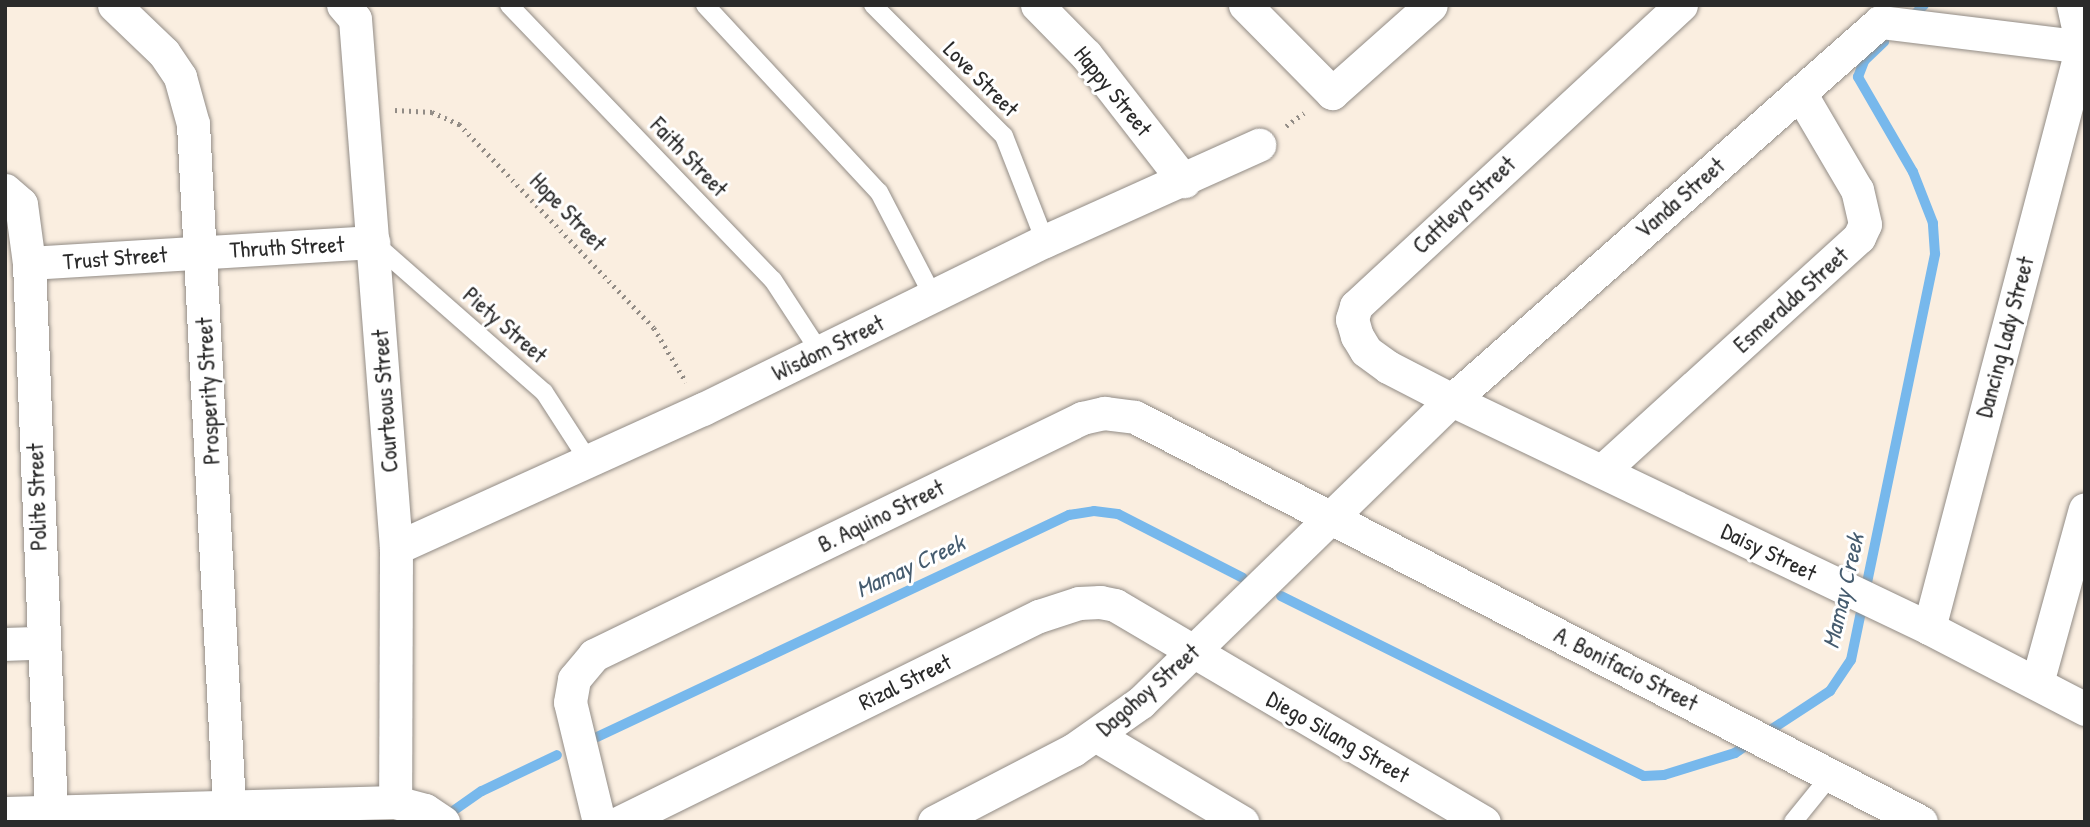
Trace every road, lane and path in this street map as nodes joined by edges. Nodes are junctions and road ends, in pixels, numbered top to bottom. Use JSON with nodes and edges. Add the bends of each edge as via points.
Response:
{"nodes":[{"id":1,"x":114,"y":5,"type":"edge"},
{"id":2,"x":509,"y":5,"type":"edge"},
{"id":3,"x":705,"y":5,"type":"edge"},
{"id":4,"x":873,"y":5,"type":"edge"},
{"id":5,"x":1037,"y":5,"type":"edge"},
{"id":6,"x":1431,"y":5,"type":"edge"},
{"id":7,"x":1681,"y":5,"type":"edge"},
{"id":8,"x":2073,"y":5,"type":"edge"},
{"id":9,"x":1256,"y":9,"type":"edge"},
{"id":10,"x":356,"y":10,"type":"edge"},
{"id":11,"x":1872,"y":14,"type":"edge"},
{"id":12,"x":2083,"y":46,"type":"edge"},
{"id":13,"x":1332,"y":93,"type":"junction"},
{"id":14,"x":1800,"y":93,"type":"junction"},
{"id":15,"x":363,"y":111,"type":"junction"},
{"id":16,"x":1259,"y":145,"type":"joint"},
{"id":17,"x":1184,"y":181,"type":"junction"},
{"id":18,"x":5,"y":190,"type":"edge"},
{"id":19,"x":1045,"y":241,"type":"junction"},
{"id":20,"x":373,"y":242,"type":"junction"},
{"id":21,"x":201,"y":252,"type":"junction"},
{"id":22,"x":29,"y":263,"type":"junction"},
{"id":23,"x":934,"y":298,"type":"junction"},
{"id":24,"x":820,"y":352,"type":"junction"},
{"id":25,"x":1451,"y":400,"type":"junction"},
{"id":26,"x":703,"y":409,"type":"junction"},
{"id":27,"x":588,"y":460,"type":"junction"},
{"id":28,"x":1603,"y":470,"type":"junction"},
{"id":29,"x":2085,"y":509,"type":"edge"},
{"id":30,"x":1331,"y":517,"type":"junction"},
{"id":31,"x":396,"y":548,"type":"junction"},
{"id":32,"x":1929,"y":628,"type":"junction"},
{"id":33,"x":42,"y":643,"type":"junction"},
{"id":34,"x":5,"y":644,"type":"edge"},
{"id":35,"x":1192,"y":652,"type":"junction"},
{"id":36,"x":2037,"y":683,"type":"junction"},
{"id":37,"x":2085,"y":709,"type":"edge"},
{"id":38,"x":1097,"y":736,"type":"junction"},
{"id":39,"x":1831,"y":775,"type":"junction"},
{"id":40,"x":395,"y":802,"type":"junction"},
{"id":41,"x":229,"y":806,"type":"junction"},
{"id":42,"x":51,"y":812,"type":"junction"},
{"id":43,"x":5,"y":813,"type":"edge"},
{"id":44,"x":954,"y":818,"type":"edge"},
{"id":45,"x":443,"y":822,"type":"edge"},
{"id":46,"x":599,"y":822,"type":"edge"},
{"id":47,"x":620,"y":822,"type":"edge"},
{"id":48,"x":1242,"y":822,"type":"edge"},
{"id":49,"x":1484,"y":822,"type":"edge"},
{"id":50,"x":1793,"y":822,"type":"edge"},
{"id":51,"x":1922,"y":822,"type":"edge"}],
"edges":[{"from":1,"to":21,"type":"street","name":"Prosperity Street","via":[[164,53],[180,77],[193,124]]},
{"from":2,"to":24,"type":"lane","name":"Faith Street","via":[[773,280]]},
{"from":3,"to":23,"type":"lane","via":[[879,192]]},
{"from":4,"to":19,"type":"lane","name":"Love Street","via":[[1004,136]]},
{"from":5,"to":17,"type":"street","name":"Happy Street","via":[[1086,55]]},
{"from":6,"to":13,"type":"street"},
{"from":7,"to":25,"type":"street","name":"Cattleya Street","via":[[1356,306],[1352,319],[1366,351]]},
{"from":8,"to":12,"type":"street"},
{"from":9,"to":13,"type":"street"},
{"from":10,"to":15,"type":"street","name":"Courteous Street"},
{"from":11,"to":12,"type":"street","name":"Vanda Street"},
{"from":11,"to":14,"type":"street","name":"Vanda Street"},
{"from":12,"to":32,"type":"street","name":"Dancing Lady Street"},
{"from":13,"to":16,"type":"path"},
{"from":14,"to":25,"type":"street","name":"Vanda Street"},
{"from":14,"to":28,"type":"street","name":"Esmeralda Street","via":[[1857,190],[1865,224],[1859,237]]},
{"from":15,"to":20,"type":"street","name":"Courteous Street"},
{"from":15,"to":26,"type":"path","name":"Hope Street","via":[[432,112],[459,124],[654,328]]},
{"from":16,"to":17,"type":"street","name":"Wisdom Street"},
{"from":17,"to":19,"type":"street","name":"Wisdom Street"},
{"from":18,"to":22,"type":"street","name":"Polite Street","via":[[22,204]]},
{"from":19,"to":23,"type":"street","name":"Wisdom Street"},
{"from":20,"to":21,"type":"street","name":"Thruth Street"},
{"from":20,"to":27,"type":"lane","name":"Piety Street","via":[[544,392]]},
{"from":20,"to":31,"type":"street","name":"Courteous Street"},
{"from":21,"to":22,"type":"street","name":"Trust Street"},
{"from":21,"to":41,"type":"street","name":"Prosperity Street"},
{"from":22,"to":33,"type":"street","name":"Polite Street"},
{"from":23,"to":24,"type":"street","name":"Wisdom Street"},
{"from":24,"to":26,"type":"street","name":"Wisdom Street"},
{"from":25,"to":28,"type":"street","name":"Daisy Street"},
{"from":25,"to":30,"type":"street","name":"Vanda Street"},
{"from":26,"to":27,"type":"street","name":"Wisdom Street"},
{"from":27,"to":31,"type":"street","name":"Wisdom Street"},
{"from":28,"to":32,"type":"street","name":"Daisy Street"},
{"from":29,"to":36,"type":"street"},
{"from":30,"to":35,"type":"street","name":"Dagohoy Street"},
{"from":30,"to":39,"type":"street","name":"A. Bonifacio Street"},
{"from":30,"to":46,"type":"street","name":"B. Aquino Street","via":[[1135,417],[1104,414],[1082,418],[594,654],[574,679],[570,702]]},
{"from":31,"to":40,"type":"street","name":"Courteous Street"},
{"from":32,"to":36,"type":"street","name":"Daisy Street"},
{"from":33,"to":34,"type":"street"},
{"from":33,"to":42,"type":"street","name":"Polite Street"},
{"from":35,"to":38,"type":"street","name":"Dagohoy Street","via":[[1141,702]]},
{"from":35,"to":47,"type":"street","name":"Rizal Street","via":[[1115,605],[1061,607]]},
{"from":35,"to":49,"type":"street","name":"Diego Silang Street"},
{"from":36,"to":37,"type":"street","name":"Daisy Street"},
{"from":38,"to":44,"type":"street","name":"Dagohoy Street"},
{"from":38,"to":48,"type":"street"},
{"from":39,"to":50,"type":"lane"},
{"from":39,"to":51,"type":"street","name":"A. Bonifacio Street"},
{"from":40,"to":41,"type":"street"},
{"from":40,"to":45,"type":"street","via":[[425,810]]},
{"from":41,"to":42,"type":"street"},
{"from":42,"to":43,"type":"street"}]}
